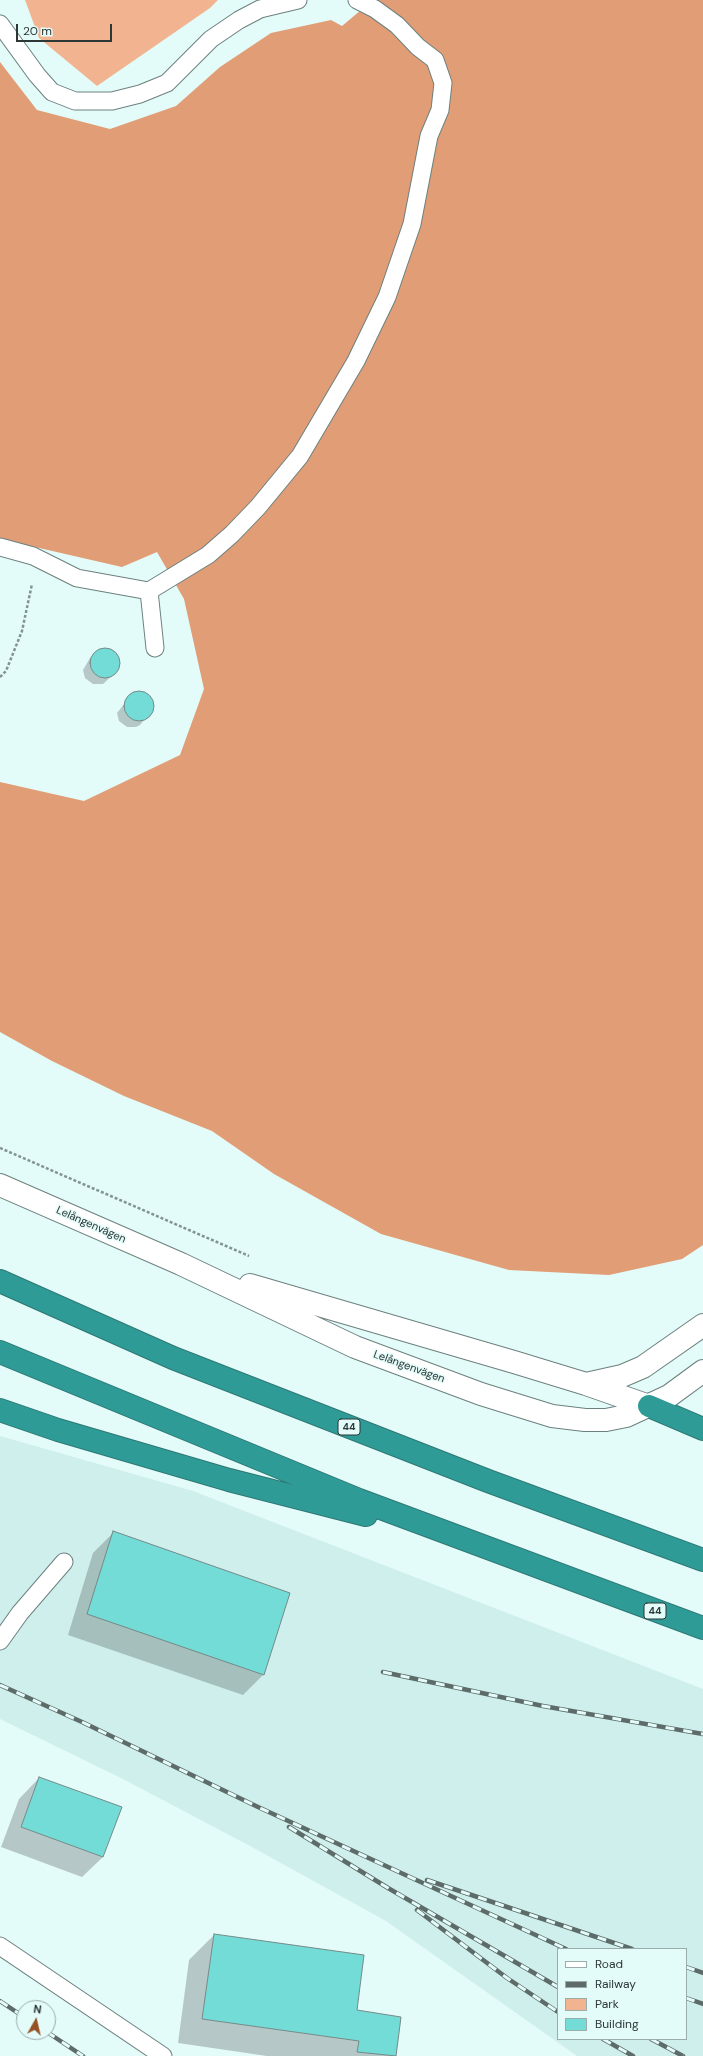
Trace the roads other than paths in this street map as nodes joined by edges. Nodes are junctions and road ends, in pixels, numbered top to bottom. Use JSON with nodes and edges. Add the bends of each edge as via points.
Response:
{"nodes":[{"id":1,"x":298,"y":0,"type":"edge"},
{"id":2,"x":357,"y":0,"type":"edge"},
{"id":3,"x":0,"y":24,"type":"edge"},
{"id":4,"x":0,"y":547,"type":"edge"},
{"id":5,"x":149,"y":591,"type":"junction"},
{"id":6,"x":155,"y":648,"type":"dead end"},
{"id":7,"x":0,"y":1185,"type":"edge"},
{"id":8,"x":181,"y":1264,"type":"junction"},
{"id":9,"x":0,"y":1281,"type":"edge"},
{"id":10,"x":703,"y":1326,"type":"edge"},
{"id":11,"x":0,"y":1352,"type":"edge"},
{"id":12,"x":703,"y":1371,"type":"edge"},
{"id":13,"x":586,"y":1384,"type":"junction"},
{"id":14,"x":649,"y":1406,"type":"junction"},
{"id":15,"x":0,"y":1410,"type":"edge"},
{"id":16,"x":703,"y":1429,"type":"edge"},
{"id":17,"x":460,"y":1539,"type":"junction"},
{"id":18,"x":703,"y":1560,"type":"edge"},
{"id":19,"x":64,"y":1562,"type":"dead end"},
{"id":20,"x":703,"y":1628,"type":"edge"},
{"id":21,"x":0,"y":1641,"type":"edge"},
{"id":22,"x":0,"y":1946,"type":"edge"},
{"id":23,"x":163,"y":2056,"type":"edge"}],
"edges":[{"from":1,"to":3,"type":"lane","via":[[260,9],[239,20],[211,39],[167,83],[140,94],[112,100],[75,101],[52,92]]},
{"from":2,"to":5,"type":"lane","via":[[397,25],[435,60],[443,83],[440,110],[429,136],[412,224],[396,275],[356,361],[300,456],[232,534],[208,555]]},
{"from":4,"to":5,"type":"lane","via":[[33,556],[77,578]]},
{"from":5,"to":6,"type":"lane"},
{"from":7,"to":8,"type":"street","name":"Lelångenvägen"},
{"from":8,"to":13,"type":"street","name":"Lelångenvägen"},
{"from":8,"to":14,"type":"street","name":"Lelångenvägen","via":[[355,1347],[481,1394],[552,1416],[606,1420],[626,1416]]},
{"from":9,"to":18,"type":"highway","number":"44","via":[[188,1363],[488,1481]]},
{"from":10,"to":13,"type":"street","name":"Lelångenvägen","via":[[643,1367],[622,1376]]},
{"from":11,"to":17,"type":"highway","number":"44"},
{"from":12,"to":14,"type":"street","name":"Lelångenvägen","via":[[669,1396]]},
{"from":13,"to":14,"type":"street","name":"Lelångenvägen"},
{"from":14,"to":16,"type":"highway"},
{"from":15,"to":17,"type":"highway","via":[[58,1430],[228,1480]]},
{"from":17,"to":20,"type":"highway","number":"44"},
{"from":19,"to":21,"type":"lane","via":[[20,1613]]},
{"from":22,"to":23,"type":"lane"}]}
